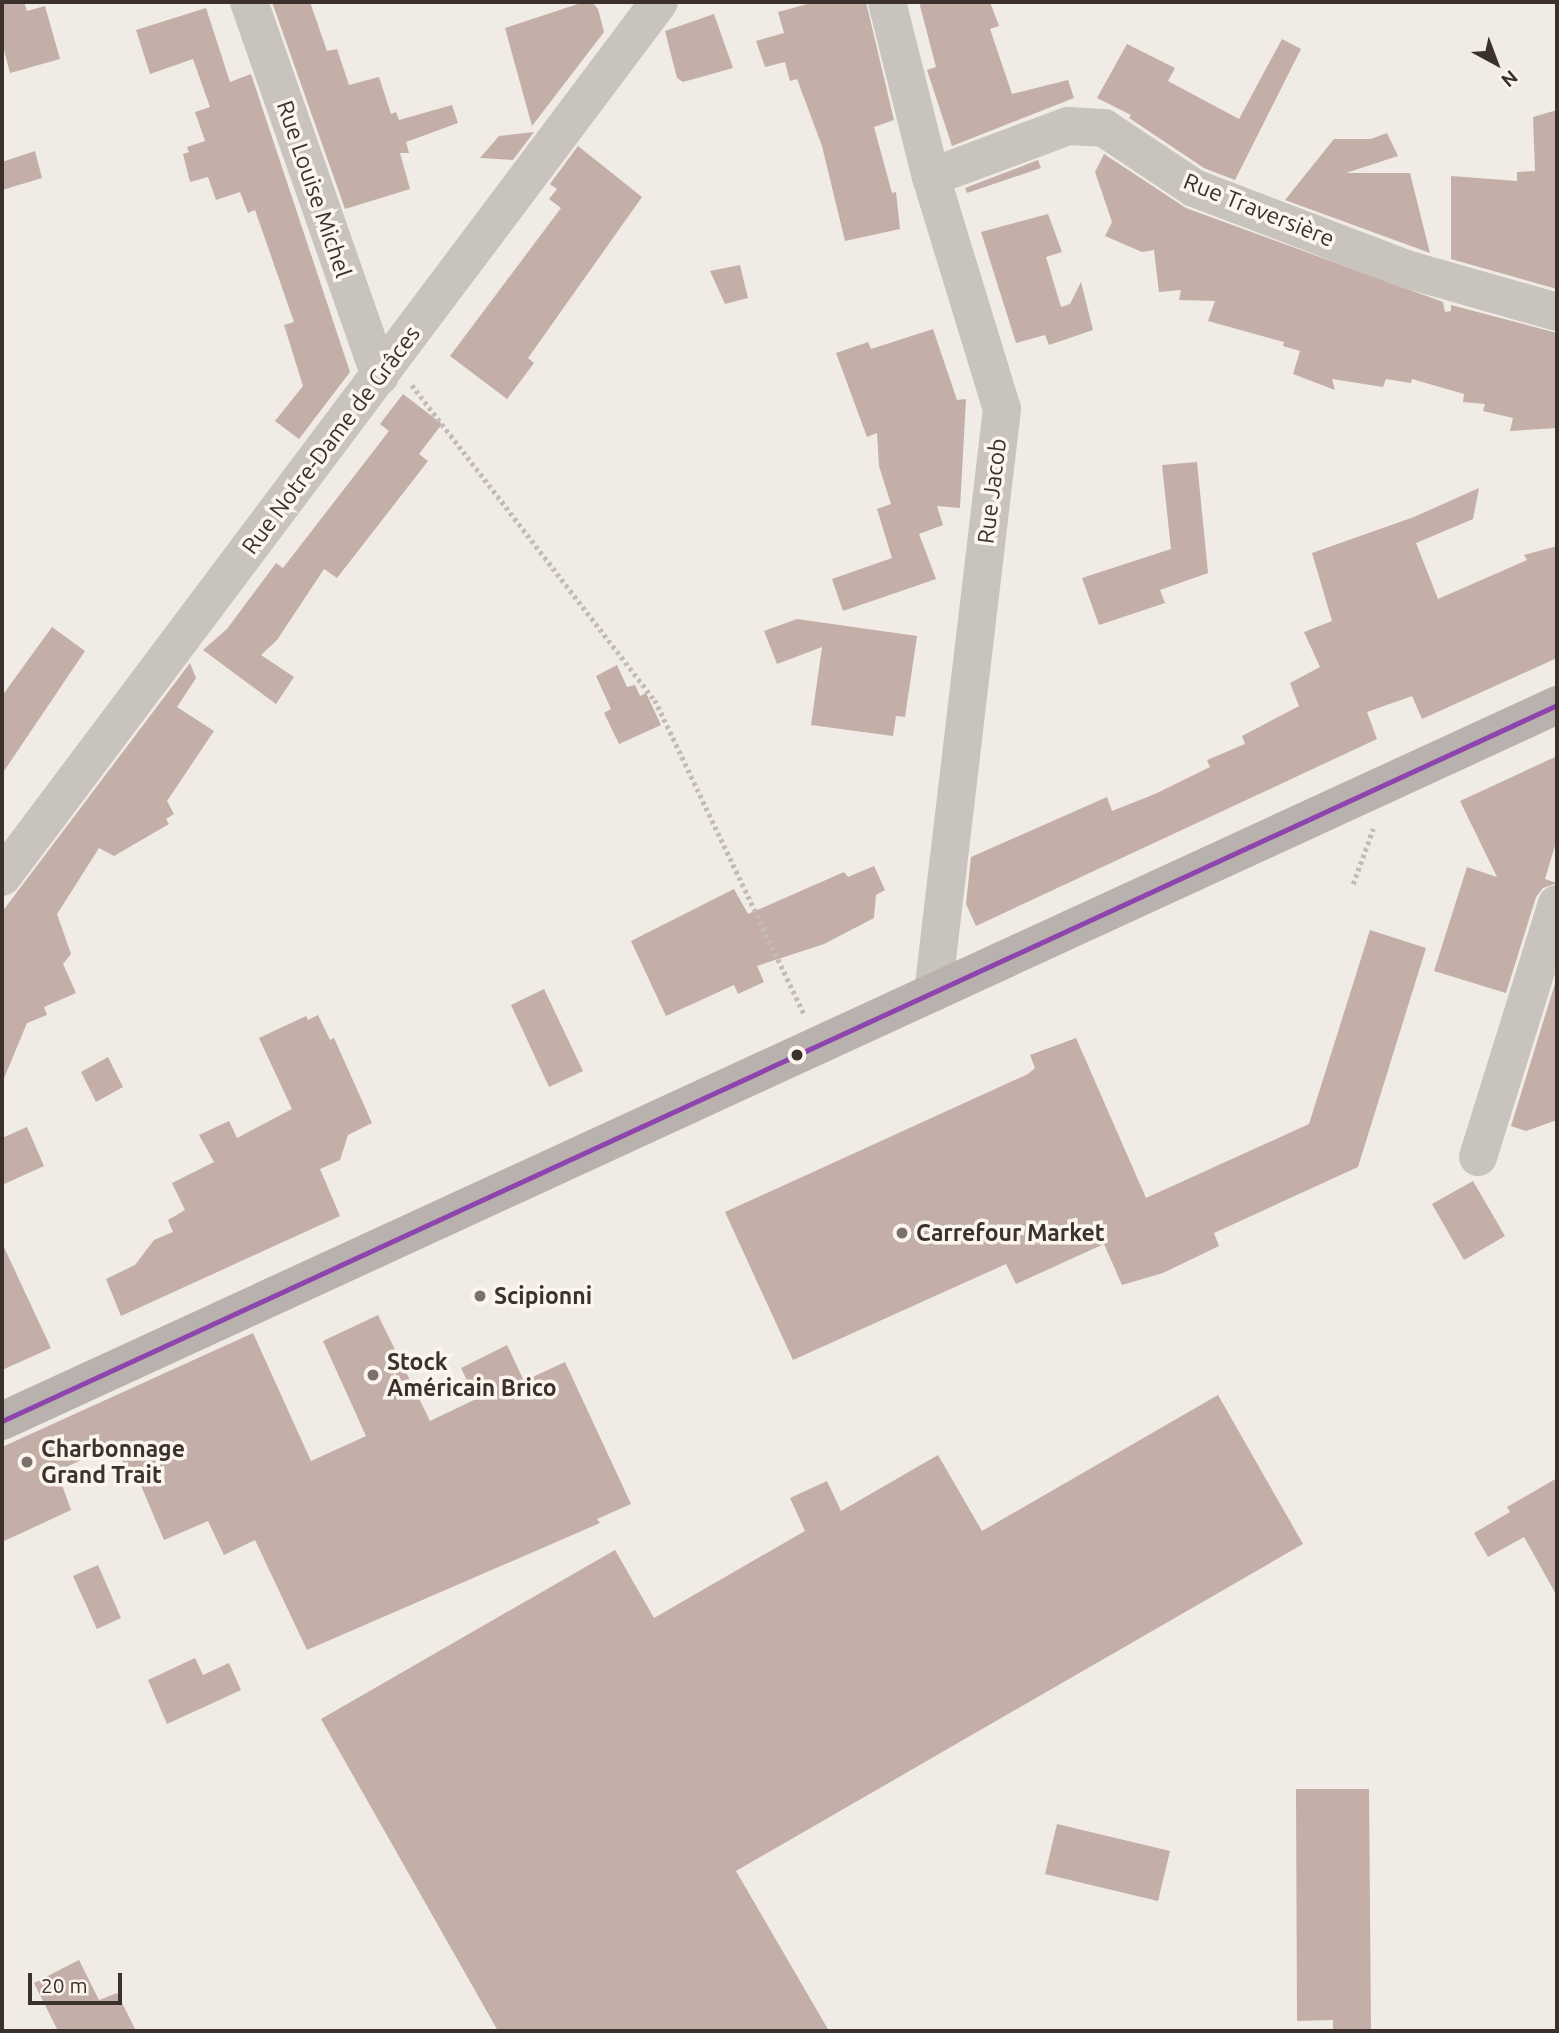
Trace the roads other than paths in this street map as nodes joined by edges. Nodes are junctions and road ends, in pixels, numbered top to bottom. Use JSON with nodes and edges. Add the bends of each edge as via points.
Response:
{"nodes":[{"id":1,"x":249,"y":2,"type":"edge"},
{"id":2,"x":659,"y":2,"type":"edge"},
{"id":3,"x":887,"y":2,"type":"edge"},
{"id":4,"x":931,"y":177,"type":"junction"},
{"id":5,"x":1557,"y":312,"type":"edge"},
{"id":6,"x":386,"y":368,"type":"junction"},
{"id":7,"x":1557,"y":705,"type":"edge"},
{"id":8,"x":2,"y":877,"type":"edge"},
{"id":9,"x":1557,"y":904,"type":"edge"},
{"id":10,"x":933,"y":993,"type":"junction"},
{"id":11,"x":1478,"y":1157,"type":"dead end"},
{"id":12,"x":2,"y":1421,"type":"edge"}],
"edges":[{"from":1,"to":6,"type":"street","name":"Rue Louise Michel"},
{"from":2,"to":6,"type":"street","name":"Rue Notre-Dame de Grâces"},
{"from":3,"to":4,"type":"street","name":"Rue Jacob"},
{"from":4,"to":5,"type":"street","name":"Rue Traversière","via":[[1068,126],[1104,128],[1194,188],[1406,269]]},
{"from":4,"to":10,"type":"street","name":"Rue Jacob","via":[[1002,409]]},
{"from":6,"to":8,"type":"street","name":"Rue Notre-Dame de Grâces"},
{"from":7,"to":10,"type":"main road"},
{"from":9,"to":11,"type":"street"},
{"from":10,"to":12,"type":"main road"}]}
